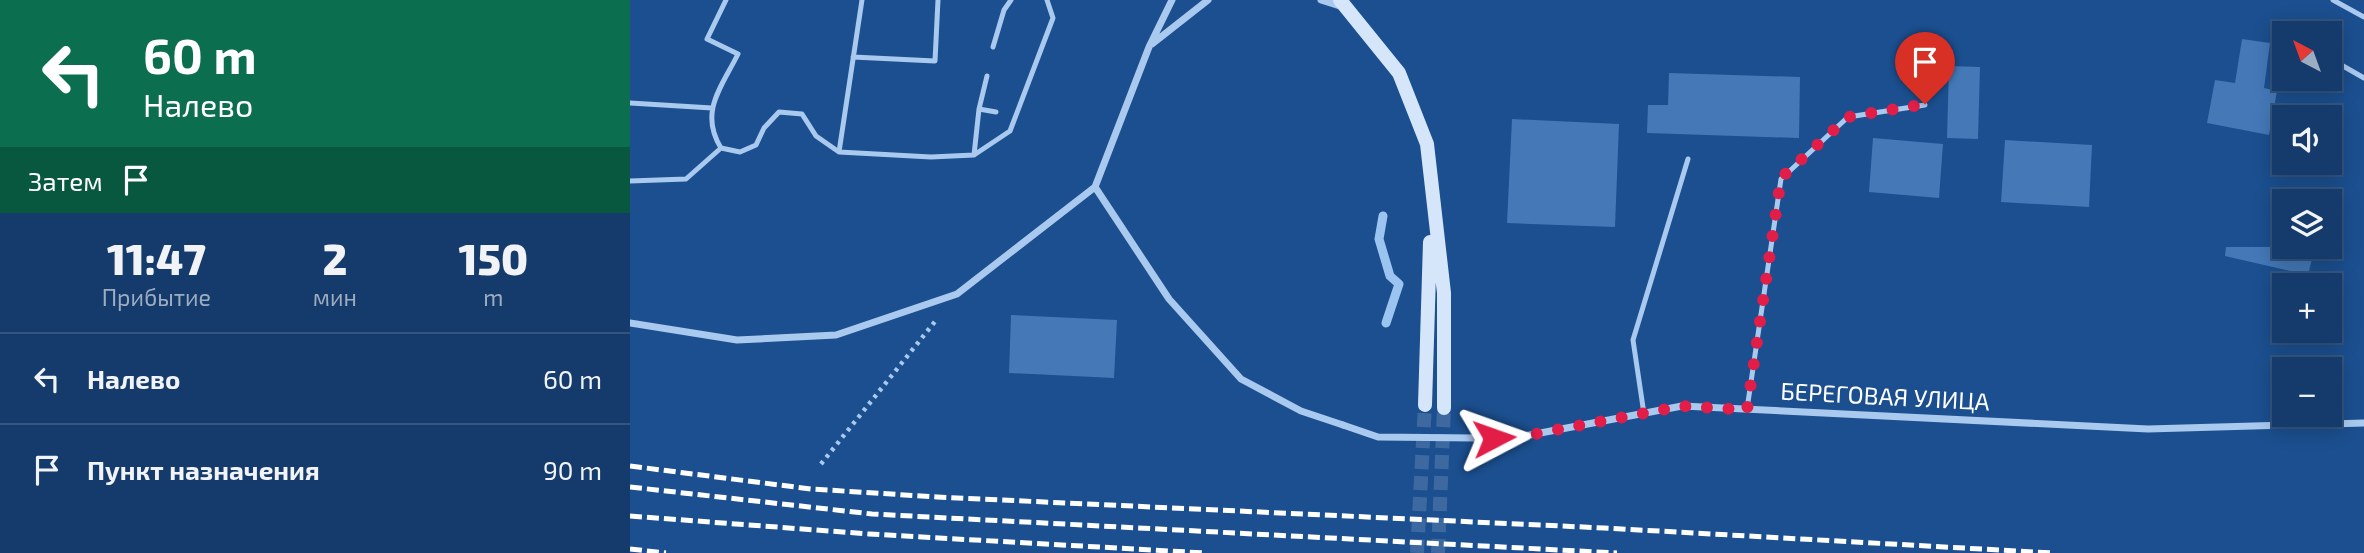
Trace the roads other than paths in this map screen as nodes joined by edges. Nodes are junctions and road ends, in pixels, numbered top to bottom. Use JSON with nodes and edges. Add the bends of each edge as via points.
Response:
{"nodes":[{"id":1,"x":726,"y":0,"type":"edge"},
{"id":2,"x":862,"y":0,"type":"edge"},
{"id":3,"x":938,"y":0,"type":"edge"},
{"id":4,"x":1011,"y":0,"type":"edge"},
{"id":5,"x":1047,"y":0,"type":"edge"},
{"id":6,"x":1172,"y":0,"type":"edge"},
{"id":7,"x":1208,"y":0,"type":"edge"},
{"id":8,"x":1321,"y":0,"type":"edge"},
{"id":9,"x":2333,"y":0,"type":"edge"},
{"id":10,"x":1344,"y":3,"type":"edge"},
{"id":11,"x":2364,"y":17,"type":"edge"},
{"id":12,"x":993,"y":47,"type":"dead end"},
{"id":13,"x":1149,"y":47,"type":"junction"},
{"id":14,"x":853,"y":57,"type":"junction"},
{"id":15,"x":2342,"y":65,"type":"edge"},
{"id":16,"x":987,"y":76,"type":"dead end"},
{"id":17,"x":2364,"y":78,"type":"edge"},
{"id":18,"x":630,"y":103,"type":"edge"},
{"id":19,"x":1925,"y":104,"type":"dead end"},
{"id":20,"x":712,"y":108,"type":"junction"},
{"id":21,"x":978,"y":109,"type":"junction"},
{"id":22,"x":996,"y":112,"type":"dead end"},
{"id":23,"x":721,"y":148,"type":"junction"},
{"id":24,"x":839,"y":152,"type":"junction"},
{"id":25,"x":974,"y":155,"type":"junction"},
{"id":26,"x":1688,"y":159,"type":"dead end"},
{"id":27,"x":630,"y":181,"type":"edge"},
{"id":28,"x":1094,"y":187,"type":"junction"},
{"id":29,"x":1432,"y":195,"type":"junction"},
{"id":30,"x":630,"y":323,"type":"edge"},
{"id":31,"x":1425,"y":405,"type":"tunnel mouth"},
{"id":32,"x":1444,"y":408,"type":"tunnel mouth"},
{"id":33,"x":1747,"y":410,"type":"junction"},
{"id":34,"x":1644,"y":414,"type":"junction"},
{"id":35,"x":2364,"y":423,"type":"edge"}],
"edges":[{"from":1,"to":20,"type":"lane","via":[[707,39],[738,54]]},
{"from":2,"to":14,"type":"lane"},
{"from":3,"to":14,"type":"lane","via":[[935,61]]},
{"from":4,"to":12,"type":"lane"},
{"from":5,"to":25,"type":"lane","via":[[1053,18],[1010,131]]},
{"from":6,"to":13,"type":"street"},
{"from":7,"to":13,"type":"street"},
{"from":8,"to":10,"type":"street"},
{"from":9,"to":11,"type":"lane"},
{"from":10,"to":29,"type":"main road","via":[[1399,73],[1427,144]]},
{"from":13,"to":28,"type":"street"},
{"from":14,"to":24,"type":"lane"},
{"from":15,"to":17,"type":"lane"},
{"from":16,"to":21,"type":"lane"},
{"from":18,"to":20,"type":"lane"},
{"from":19,"to":33,"type":"lane","via":[[1848,117],[1781,178]]},
{"from":20,"to":23,"type":"lane","via":[[710,130]]},
{"from":21,"to":22,"type":"lane"},
{"from":21,"to":25,"type":"lane"},
{"from":23,"to":24,"type":"lane","via":[[740,152],[756,145],[779,111],[802,114],[816,136]]},
{"from":23,"to":27,"type":"lane","via":[[686,179]]},
{"from":24,"to":25,"type":"lane"},
{"from":26,"to":34,"type":"lane","via":[[1633,340]]},
{"from":28,"to":30,"type":"street","via":[[957,294],[835,335],[737,340]]},
{"from":28,"to":34,"type":"street","name":"БЕРЕГОВАЯ УЛИЦА","bridge":true,"via":[[1169,299],[1241,379],[1301,411],[1378,437],[1474,438],[1514,438]]},
{"from":29,"to":31,"type":"main road"},
{"from":29,"to":32,"type":"main road","via":[[1444,293]]},
{"from":33,"to":34,"type":"street","name":"БЕРЕГОВАЯ УЛИЦА","via":[[1682,406]]},
{"from":33,"to":35,"type":"street","name":"БЕРЕГОВАЯ УЛИЦА","via":[[2148,429]]}]}
